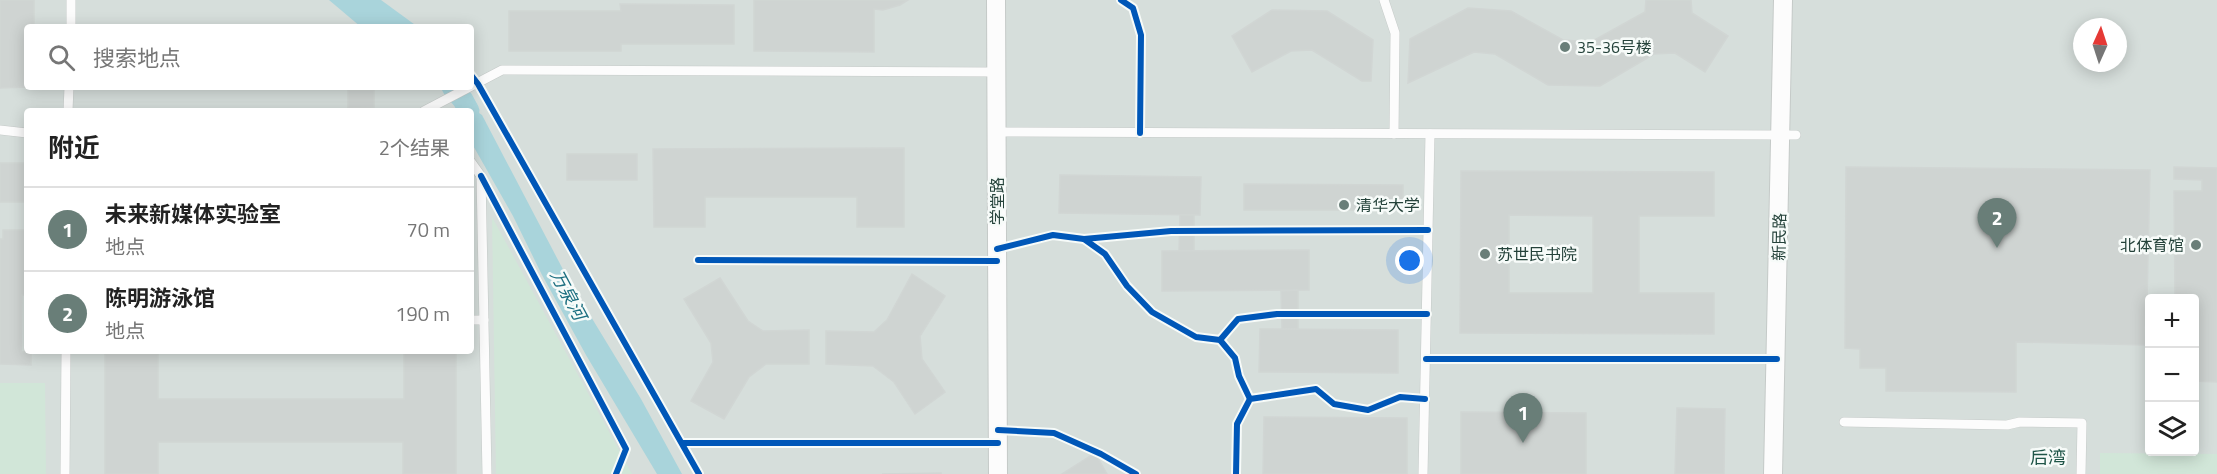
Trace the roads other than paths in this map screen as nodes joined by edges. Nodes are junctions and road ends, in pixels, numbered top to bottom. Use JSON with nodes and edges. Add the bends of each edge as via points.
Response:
{"nodes":[{"id":1,"x":71,"y":0,"type":"edge"},
{"id":2,"x":996,"y":0,"type":"edge"},
{"id":3,"x":1384,"y":0,"type":"edge"},
{"id":4,"x":1783,"y":0,"type":"edge"},
{"id":5,"x":70,"y":24,"type":"edge"},
{"id":6,"x":997,"y":72,"type":"junction"},
{"id":7,"x":474,"y":86,"type":"edge"},
{"id":8,"x":69,"y":90,"type":"edge"},
{"id":9,"x":468,"y":90,"type":"edge"},
{"id":10,"x":68,"y":108,"type":"edge"},
{"id":11,"x":437,"y":108,"type":"edge"},
{"id":12,"x":0,"y":130,"type":"edge"},
{"id":13,"x":997,"y":132,"type":"junction"},
{"id":14,"x":24,"y":133,"type":"edge"},
{"id":15,"x":1394,"y":134,"type":"junction"},
{"id":16,"x":1430,"y":134,"type":"junction"},
{"id":17,"x":1788,"y":136,"type":"junction"},
{"id":18,"x":474,"y":166,"type":"edge"},
{"id":19,"x":474,"y":320,"type":"edge"},
{"id":20,"x":484,"y":320,"type":"junction"},
{"id":21,"x":66,"y":354,"type":"edge"},
{"id":22,"x":1844,"y":422,"type":"dead end"},
{"id":23,"x":65,"y":474,"type":"edge"},
{"id":24,"x":487,"y":474,"type":"edge"},
{"id":25,"x":998,"y":474,"type":"edge"},
{"id":26,"x":1423,"y":474,"type":"edge"},
{"id":27,"x":1773,"y":474,"type":"edge"},
{"id":28,"x":2082,"y":474,"type":"edge"}],
"edges":[{"from":1,"to":5,"type":"lane"},
{"from":2,"to":6,"type":"street","name":"学堂路"},
{"from":3,"to":15,"type":"lane","via":[[1395,33]]},
{"from":4,"to":17,"type":"street","name":"新民路"},
{"from":6,"to":7,"type":"lane","via":[[502,70]]},
{"from":6,"to":13,"type":"street","name":"学堂路"},
{"from":8,"to":10,"type":"lane"},
{"from":9,"to":11,"type":"lane"},
{"from":12,"to":14,"type":"lane"},
{"from":13,"to":15,"type":"lane"},
{"from":13,"to":25,"type":"street","name":"学堂路"},
{"from":15,"to":16,"type":"lane"},
{"from":16,"to":17,"type":"lane"},
{"from":16,"to":26,"type":"lane"},
{"from":17,"to":27,"type":"street","name":"新民路"},
{"from":18,"to":20,"type":"lane","via":[[481,177]]},
{"from":19,"to":20,"type":"lane"},
{"from":20,"to":24,"type":"lane"},
{"from":21,"to":23,"type":"lane"},
{"from":22,"to":28,"type":"lane","via":[[2082,423]]}]}
